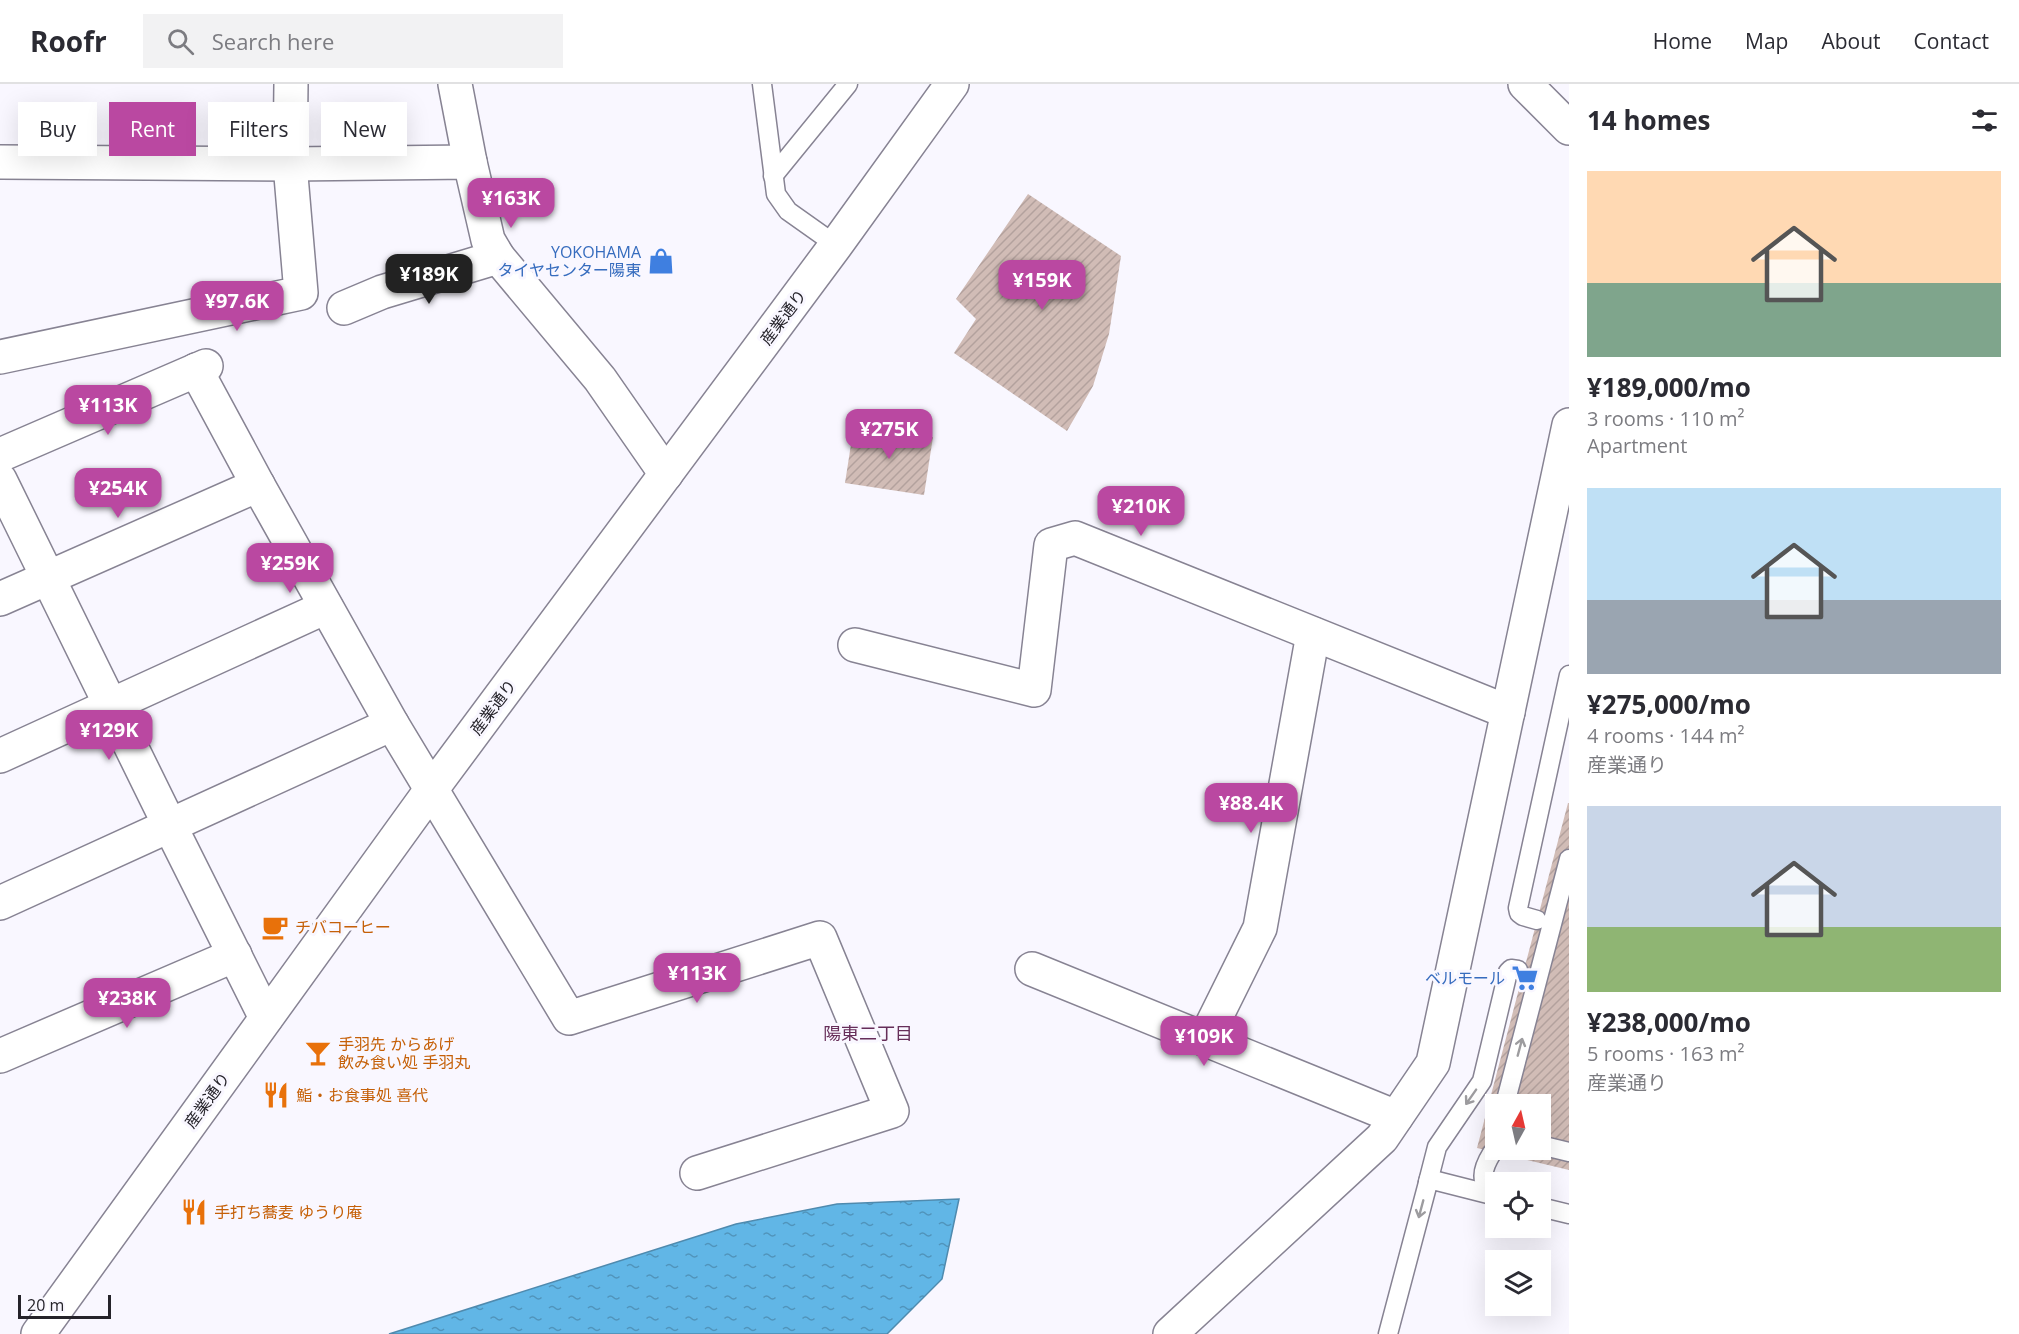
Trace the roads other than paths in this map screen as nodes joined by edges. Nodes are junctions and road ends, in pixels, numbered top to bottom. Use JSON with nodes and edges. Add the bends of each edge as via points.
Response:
{"nodes":[{"id":1,"x":291,"y":84,"type":"edge"},
{"id":2,"x":456,"y":84,"type":"edge"},
{"id":3,"x":762,"y":84,"type":"edge"},
{"id":4,"x":848,"y":84,"type":"edge"},
{"id":5,"x":952,"y":84,"type":"edge"},
{"id":6,"x":1525,"y":84,"type":"edge"},
{"id":7,"x":1569,"y":128,"type":"edge"},
{"id":8,"x":0,"y":162,"type":"edge"},
{"id":9,"x":471,"y":162,"type":"junction"},
{"id":10,"x":290,"y":164,"type":"junction"},
{"id":11,"x":773,"y":176,"type":"junction"},
{"id":12,"x":836,"y":245,"type":"junction"},
{"id":13,"x":498,"y":257,"type":"junction"},
{"id":14,"x":344,"y":308,"type":"dead end"},
{"id":15,"x":0,"y":357,"type":"edge"},
{"id":16,"x":1569,"y":425,"type":"edge"},
{"id":17,"x":0,"y":455,"type":"edge"},
{"id":18,"x":666,"y":474,"type":"junction"},
{"id":19,"x":0,"y":480,"type":"edge"},
{"id":20,"x":258,"y":485,"type":"junction"},
{"id":21,"x":48,"y":578,"type":"junction"},
{"id":22,"x":0,"y":599,"type":"edge"},
{"id":23,"x":326,"y":607,"type":"junction"},
{"id":24,"x":1313,"y":634,"type":"junction"},
{"id":25,"x":855,"y":645,"type":"dead end"},
{"id":26,"x":1569,"y":675,"type":"edge"},
{"id":27,"x":111,"y":706,"type":"junction"},
{"id":28,"x":1508,"y":712,"type":"junction"},
{"id":29,"x":392,"y":724,"type":"junction"},
{"id":30,"x":0,"y":756,"type":"edge"},
{"id":31,"x":431,"y":790,"type":"junction"},
{"id":32,"x":170,"y":826,"type":"junction"},
{"id":33,"x":1569,"y":859,"type":"edge"},
{"id":34,"x":0,"y":903,"type":"edge"},
{"id":35,"x":1537,"y":920,"type":"dead end"},
{"id":36,"x":235,"y":955,"type":"junction"},
{"id":37,"x":1032,"y":969,"type":"dead end"},
{"id":38,"x":1518,"y":970,"type":"dead end"},
{"id":39,"x":266,"y":1018,"type":"junction"},
{"id":40,"x":1205,"y":1039,"type":"junction"},
{"id":41,"x":0,"y":1056,"type":"edge"},
{"id":42,"x":1508,"y":1094,"type":"edge"},
{"id":43,"x":1396,"y":1118,"type":"junction"},
{"id":44,"x":1551,"y":1148,"type":"edge"},
{"id":45,"x":1569,"y":1152,"type":"edge"},
{"id":46,"x":1488,"y":1160,"type":"edge"},
{"id":47,"x":697,"y":1173,"type":"dead end"},
{"id":48,"x":1428,"y":1182,"type":"junction"},
{"id":49,"x":1485,"y":1184,"type":"edge"},
{"id":50,"x":1485,"y":1193,"type":"edge"},
{"id":51,"x":1551,"y":1210,"type":"edge"},
{"id":52,"x":1569,"y":1214,"type":"edge"},
{"id":53,"x":38,"y":1334,"type":"edge"},
{"id":54,"x":1170,"y":1334,"type":"edge"},
{"id":55,"x":1388,"y":1334,"type":"edge"}],
"edges":[{"from":1,"to":10,"type":"street"},
{"from":2,"to":9,"type":"street"},
{"from":3,"to":11,"type":"lane"},
{"from":4,"to":11,"type":"lane"},
{"from":5,"to":12,"type":"street","name":"産業通り"},
{"from":6,"to":7,"type":"street"},
{"from":8,"to":10,"type":"street"},
{"from":9,"to":10,"type":"street"},
{"from":9,"to":13,"type":"street","via":[[488,240]]},
{"from":10,"to":15,"type":"street","via":[[301,293]]},
{"from":11,"to":12,"type":"lane","via":[[776,194],[788,211]]},
{"from":12,"to":18,"type":"street","name":"産業通り"},
{"from":13,"to":14,"type":"street","via":[[381,292]]},
{"from":13,"to":18,"type":"street","via":[[600,379]]},
{"from":16,"to":28,"type":"street"},
{"from":17,"to":20,"type":"street","via":[[201,368]]},
{"from":18,"to":31,"type":"street","name":"産業通り"},
{"from":19,"to":21,"type":"street"},
{"from":20,"to":21,"type":"street"},
{"from":20,"to":23,"type":"street"},
{"from":21,"to":22,"type":"street"},
{"from":21,"to":27,"type":"street"},
{"from":23,"to":27,"type":"street"},
{"from":23,"to":29,"type":"street"},
{"from":24,"to":25,"type":"street","via":[[1075,538],[1051,545],[1034,690]]},
{"from":24,"to":28,"type":"street"},
{"from":24,"to":40,"type":"street","via":[[1260,928]]},
{"from":26,"to":35,"type":"lane","via":[[1518,908],[1523,916]]},
{"from":27,"to":30,"type":"street"},
{"from":27,"to":32,"type":"street"},
{"from":28,"to":43,"type":"street","via":[[1433,1063]]},
{"from":29,"to":31,"type":"street"},
{"from":29,"to":32,"type":"street"},
{"from":31,"to":39,"type":"street","name":"産業通り"},
{"from":31,"to":47,"type":"street","via":[[569,1018],[820,938],[892,1110]]},
{"from":32,"to":34,"type":"street"},
{"from":32,"to":36,"type":"street"},
{"from":42,"to":33,"type":"lane","one_way":true},
{"from":36,"to":39,"type":"street"},
{"from":36,"to":41,"type":"street"},
{"from":37,"to":40,"type":"street"},
{"from":38,"to":48,"type":"lane","one_way":true,"via":[[1508,972],[1482,1081],[1437,1147]]},
{"from":39,"to":53,"type":"street","name":"産業通り"},
{"from":40,"to":43,"type":"street"},
{"from":43,"to":54,"type":"street","via":[[1382,1138]]},
{"from":44,"to":45,"type":"lane"},
{"from":46,"to":49,"type":"lane","via":[[1482,1176]]},
{"from":48,"to":50,"type":"lane","via":[[1429,1179]]},
{"from":48,"to":55,"type":"lane","one_way":true},
{"from":51,"to":52,"type":"lane"}]}
